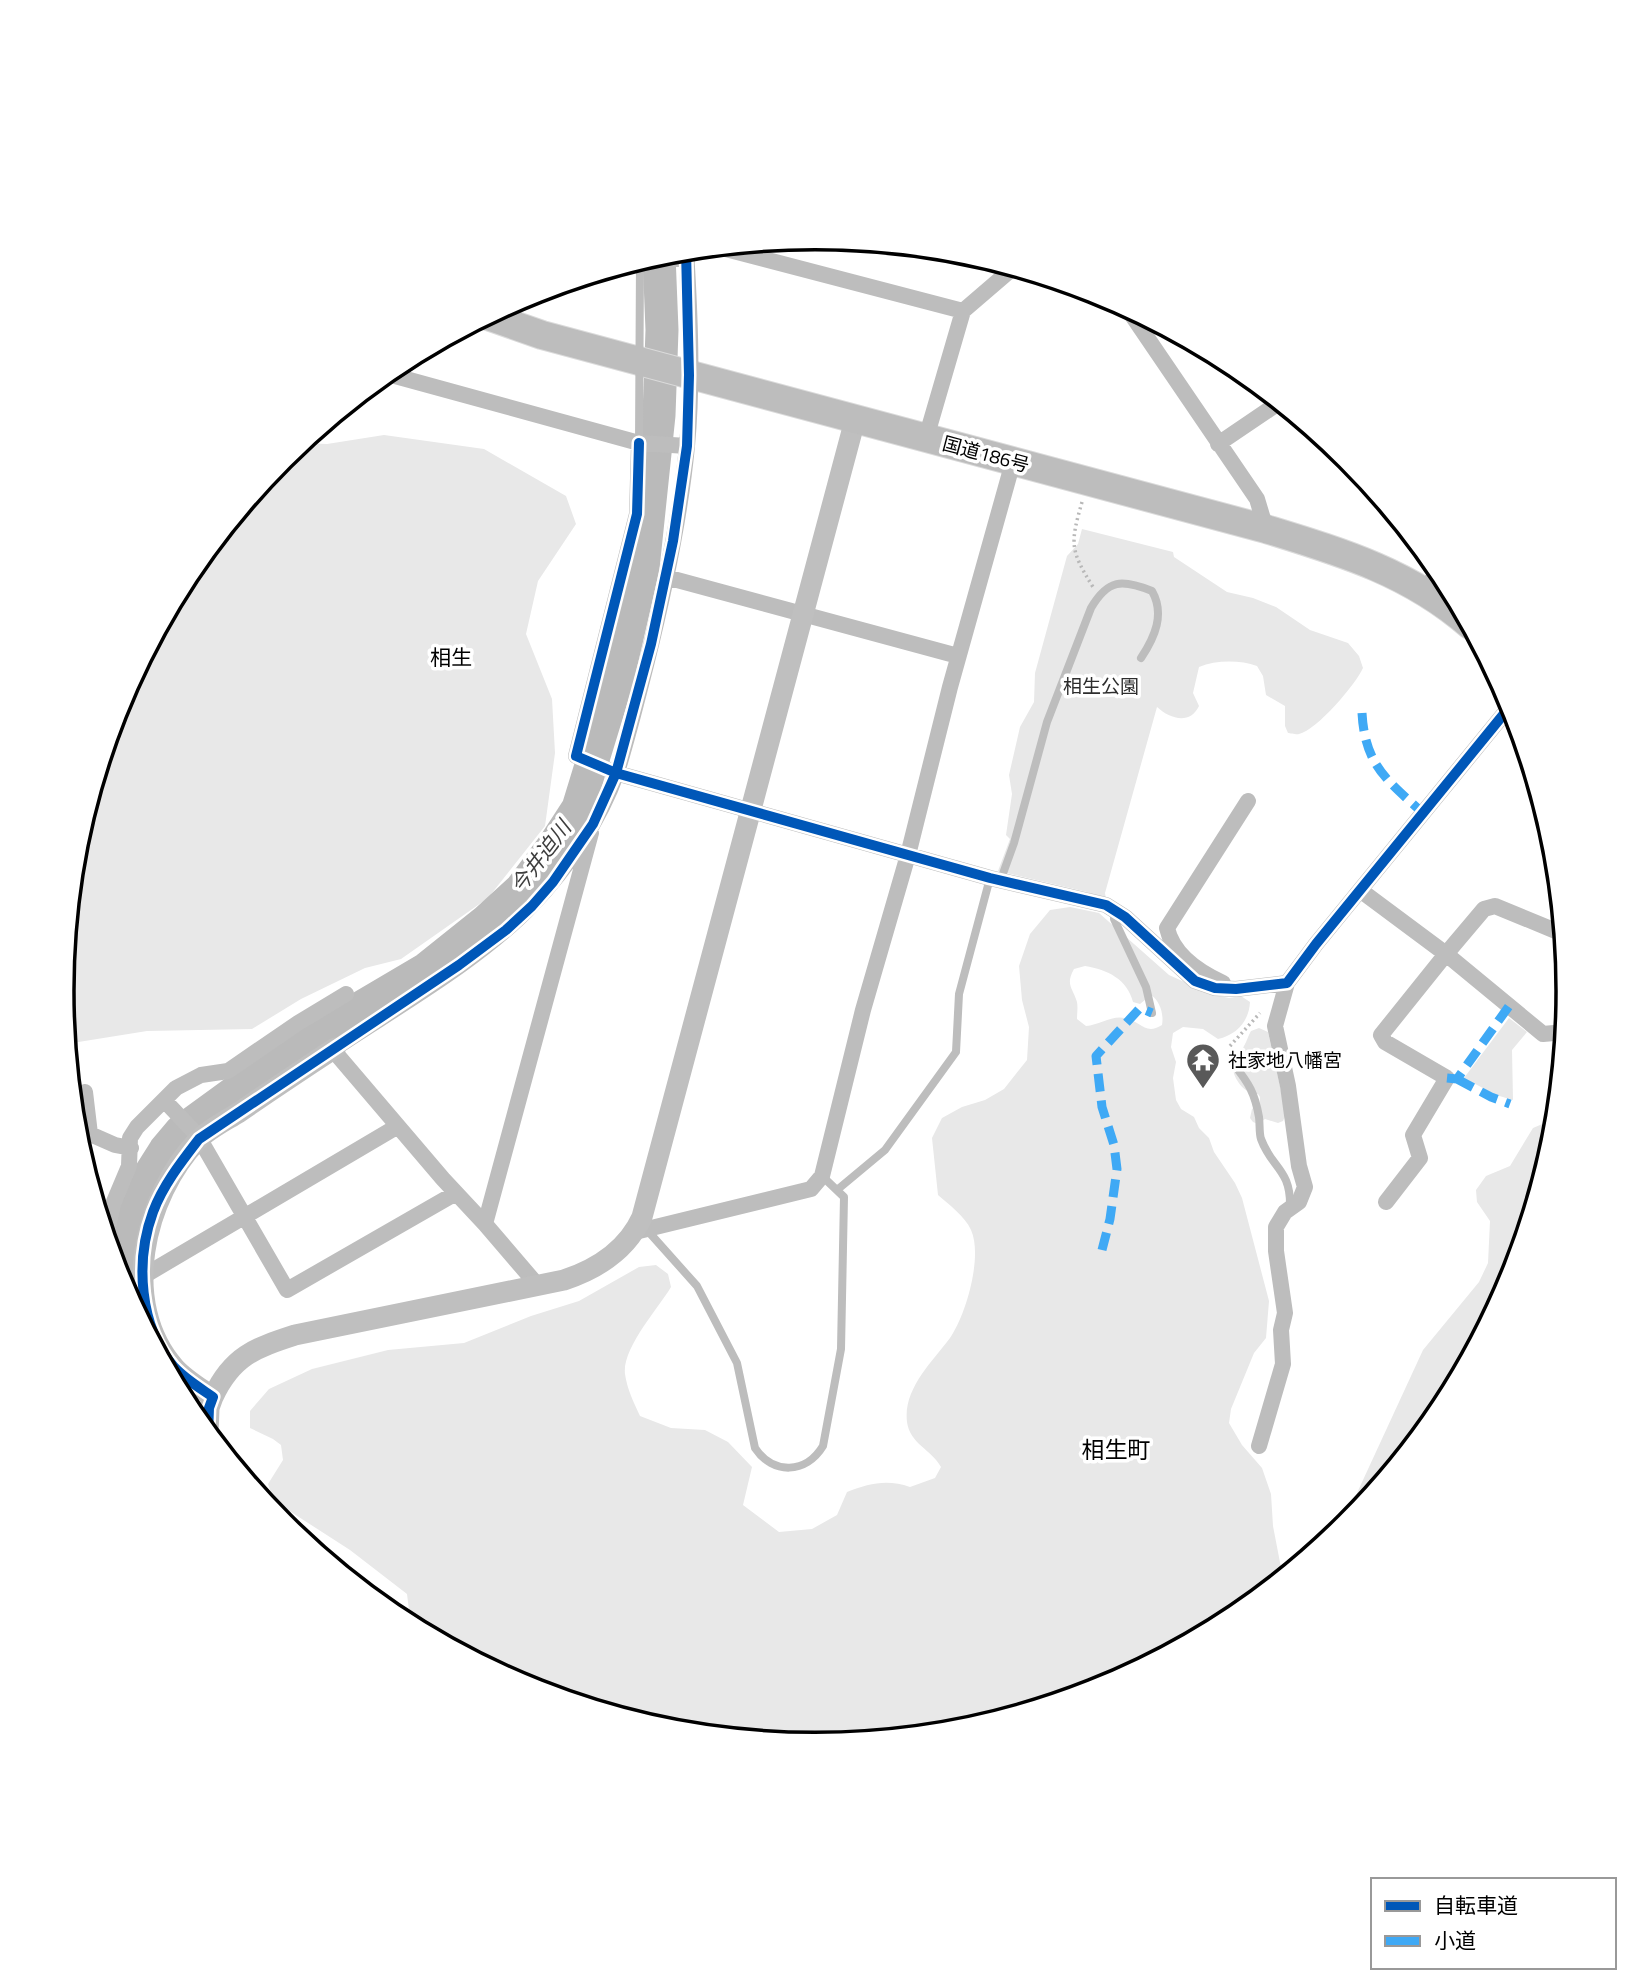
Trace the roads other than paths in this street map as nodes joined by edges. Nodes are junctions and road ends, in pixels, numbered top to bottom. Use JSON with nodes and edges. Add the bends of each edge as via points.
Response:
{"nodes":[{"id":1,"x":745,"y":254,"type":"edge"},
{"id":2,"x":684,"y":262,"type":"edge"},
{"id":3,"x":644,"y":270,"type":"edge"},
{"id":4,"x":1005,"y":275,"type":"edge"},
{"id":5,"x":963,"y":310,"type":"junction"},
{"id":6,"x":500,"y":320,"type":"edge"},
{"id":7,"x":1137,"y":323,"type":"edge"},
{"id":8,"x":644,"y":363,"type":"junction"},
{"id":9,"x":683,"y":373,"type":"junction"},
{"id":10,"x":400,"y":377,"type":"edge"},
{"id":11,"x":1272,"y":408,"type":"edge"},
{"id":12,"x":855,"y":420,"type":"junction"},
{"id":13,"x":926,"y":438,"type":"junction"},
{"id":14,"x":642,"y":443,"type":"junction"},
{"id":15,"x":1218,"y":443,"type":"junction"},
{"id":16,"x":681,"y":445,"type":"junction"},
{"id":17,"x":1013,"y":461,"type":"junction"},
{"id":18,"x":1266,"y":529,"type":"junction"},
{"id":19,"x":666,"y":577,"type":"junction"},
{"id":20,"x":1433,"y":582,"type":"edge"},
{"id":21,"x":804,"y":616,"type":"junction"},
{"id":22,"x":958,"y":656,"type":"junction"},
{"id":23,"x":1141,"y":658,"type":"dead end"},
{"id":24,"x":1503,"y":715,"type":"edge"},
{"id":25,"x":610,"y":771,"type":"junction"},
{"id":26,"x":1248,"y":801,"type":"dead end"},
{"id":27,"x":751,"y":810,"type":"junction"},
{"id":28,"x":593,"y":824,"type":"junction"},
{"id":29,"x":908,"y":855,"type":"junction"},
{"id":30,"x":996,"y":878,"type":"junction"},
{"id":31,"x":1360,"y":890,"type":"junction"},
{"id":32,"x":1114,"y":910,"type":"junction"},
{"id":33,"x":1554,"y":930,"type":"edge"},
{"id":34,"x":1446,"y":954,"type":"junction"},
{"id":35,"x":1287,"y":983,"type":"junction"},
{"id":36,"x":1237,"y":989,"type":"junction"},
{"id":37,"x":346,"y":994,"type":"dead end"},
{"id":38,"x":1152,"y":1013,"type":"dead end"},
{"id":39,"x":1555,"y":1033,"type":"edge"},
{"id":40,"x":335,"y":1048,"type":"junction"},
{"id":41,"x":1234,"y":1065,"type":"dead end"},
{"id":42,"x":85,"y":1093,"type":"dead end"},
{"id":43,"x":167,"y":1103,"type":"junction"},
{"id":44,"x":84,"y":1113,"type":"edge"},
{"id":45,"x":398,"y":1126,"type":"junction"},
{"id":46,"x":199,"y":1137,"type":"junction"},
{"id":47,"x":89,"y":1138,"type":"edge"},
{"id":48,"x":131,"y":1148,"type":"junction"},
{"id":49,"x":822,"y":1175,"type":"junction"},
{"id":50,"x":837,"y":1190,"type":"junction"},
{"id":51,"x":456,"y":1193,"type":"junction"},
{"id":52,"x":1386,"y":1202,"type":"dead end"},
{"id":53,"x":1290,"y":1208,"type":"junction"},
{"id":54,"x":245,"y":1217,"type":"junction"},
{"id":55,"x":110,"y":1219,"type":"edge"},
{"id":56,"x":485,"y":1224,"type":"junction"},
{"id":57,"x":641,"y":1231,"type":"junction"},
{"id":58,"x":142,"y":1278,"type":"junction"},
{"id":59,"x":539,"y":1287,"type":"junction"},
{"id":60,"x":148,"y":1314,"type":"edge"},
{"id":61,"x":177,"y":1369,"type":"edge"},
{"id":62,"x":213,"y":1397,"type":"junction"},
{"id":63,"x":209,"y":1418,"type":"edge"},
{"id":64,"x":1259,"y":1446,"type":"dead end"}],
"edges":[{"from":1,"to":5,"type":"street"},
{"from":2,"to":9,"type":"street"},
{"from":3,"to":8,"type":"lane"},
{"from":4,"to":5,"type":"street"},
{"from":5,"to":13,"type":"street"},
{"from":6,"to":8,"type":"highway","name":"国道186号"},
{"from":7,"to":15,"type":"street"},
{"from":8,"to":9,"type":"highway","name":"国道186号"},
{"from":8,"to":14,"type":"lane"},
{"from":9,"to":12,"type":"highway","name":"国道186号"},
{"from":9,"to":16,"type":"street"},
{"from":10,"to":14,"type":"street"},
{"from":11,"to":15,"type":"street"},
{"from":12,"to":13,"type":"highway","name":"国道186号"},
{"from":12,"to":21,"type":"street"},
{"from":13,"to":17,"type":"highway","name":"国道186号"},
{"from":14,"to":16,"type":"street"},
{"from":14,"to":25,"type":"street","via":[[637,514],[576,753],[579,759]]},
{"from":15,"to":18,"type":"street","via":[[1257,499]]},
{"from":16,"to":19,"type":"street"},
{"from":17,"to":18,"type":"highway","name":"国道186号"},
{"from":17,"to":22,"type":"street"},
{"from":18,"to":20,"type":"highway","name":"国道186号"},
{"from":19,"to":21,"type":"street"},
{"from":19,"to":25,"type":"street","via":[[651,644]]},
{"from":21,"to":22,"type":"street"},
{"from":21,"to":27,"type":"street"},
{"from":22,"to":29,"type":"street"},
{"from":23,"to":30,"type":"lane","via":[[1160,612],[1158,601],[1152,591],[1125,582],[1115,584],[1098,596],[1082,631],[1047,722],[1014,843]]},
{"from":24,"to":31,"type":"street"},
{"from":25,"to":27,"type":"street"},
{"from":25,"to":28,"type":"street"},
{"from":26,"to":36,"type":"street","via":[[1167,928],[1181,954]]},
{"from":27,"to":29,"type":"street"},
{"from":27,"to":57,"type":"street"},
{"from":28,"to":40,"type":"street","via":[[552,882],[506,930]]},
{"from":28,"to":56,"type":"street"},
{"from":29,"to":30,"type":"street"},
{"from":29,"to":49,"type":"street"},
{"from":30,"to":32,"type":"street"},
{"from":30,"to":50,"type":"lane","via":[[959,993],[956,1052],[885,1150]]},
{"from":31,"to":34,"type":"street"},
{"from":31,"to":35,"type":"street"},
{"from":32,"to":36,"type":"street","via":[[1195,981]]},
{"from":32,"to":38,"type":"lane"},
{"from":33,"to":34,"type":"street","via":[[1495,906],[1484,909]]},
{"from":34,"to":39,"type":"street","via":[[1543,1034]]},
{"from":34,"to":52,"type":"street","via":[[1381,1035],[1385,1042],[1447,1078],[1413,1135],[1420,1158]]},
{"from":35,"to":36,"type":"street"},
{"from":35,"to":53,"type":"street","via":[[1275,1026],[1305,1187],[1299,1202]]},
{"from":37,"to":43,"type":"street","via":[[228,1071],[189,1080],[176,1088]]},
{"from":40,"to":45,"type":"street"},
{"from":40,"to":46,"type":"street"},
{"from":41,"to":53,"type":"lane","via":[[1255,1096],[1260,1135],[1287,1179]]},
{"from":42,"to":44,"type":"street"},
{"from":43,"to":46,"type":"street"},
{"from":43,"to":48,"type":"street","via":[[137,1127],[130,1138]]},
{"from":45,"to":51,"type":"street"},
{"from":45,"to":54,"type":"street"},
{"from":46,"to":54,"type":"street"},
{"from":46,"to":58,"type":"street","via":[[153,1212]]},
{"from":47,"to":48,"type":"street"},
{"from":48,"to":55,"type":"street"},
{"from":49,"to":50,"type":"lane"},
{"from":49,"to":57,"type":"street","via":[[811,1189]]},
{"from":50,"to":57,"type":"lane","via":[[844,1197],[841,1349],[822,1446],[800,1466],[784,1468],[762,1459],[755,1448],[737,1363],[697,1286]]},
{"from":51,"to":54,"type":"street","via":[[287,1290]]},
{"from":51,"to":56,"type":"street"},
{"from":53,"to":64,"type":"street","via":[[1276,1227],[1285,1313],[1283,1364]]},
{"from":54,"to":58,"type":"street"},
{"from":56,"to":59,"type":"street"},
{"from":57,"to":59,"type":"street","via":[[583,1274]]},
{"from":58,"to":60,"type":"street"},
{"from":59,"to":62,"type":"street","via":[[268,1343],[236,1361]]},
{"from":61,"to":62,"type":"street"},
{"from":62,"to":63,"type":"street"}]}
